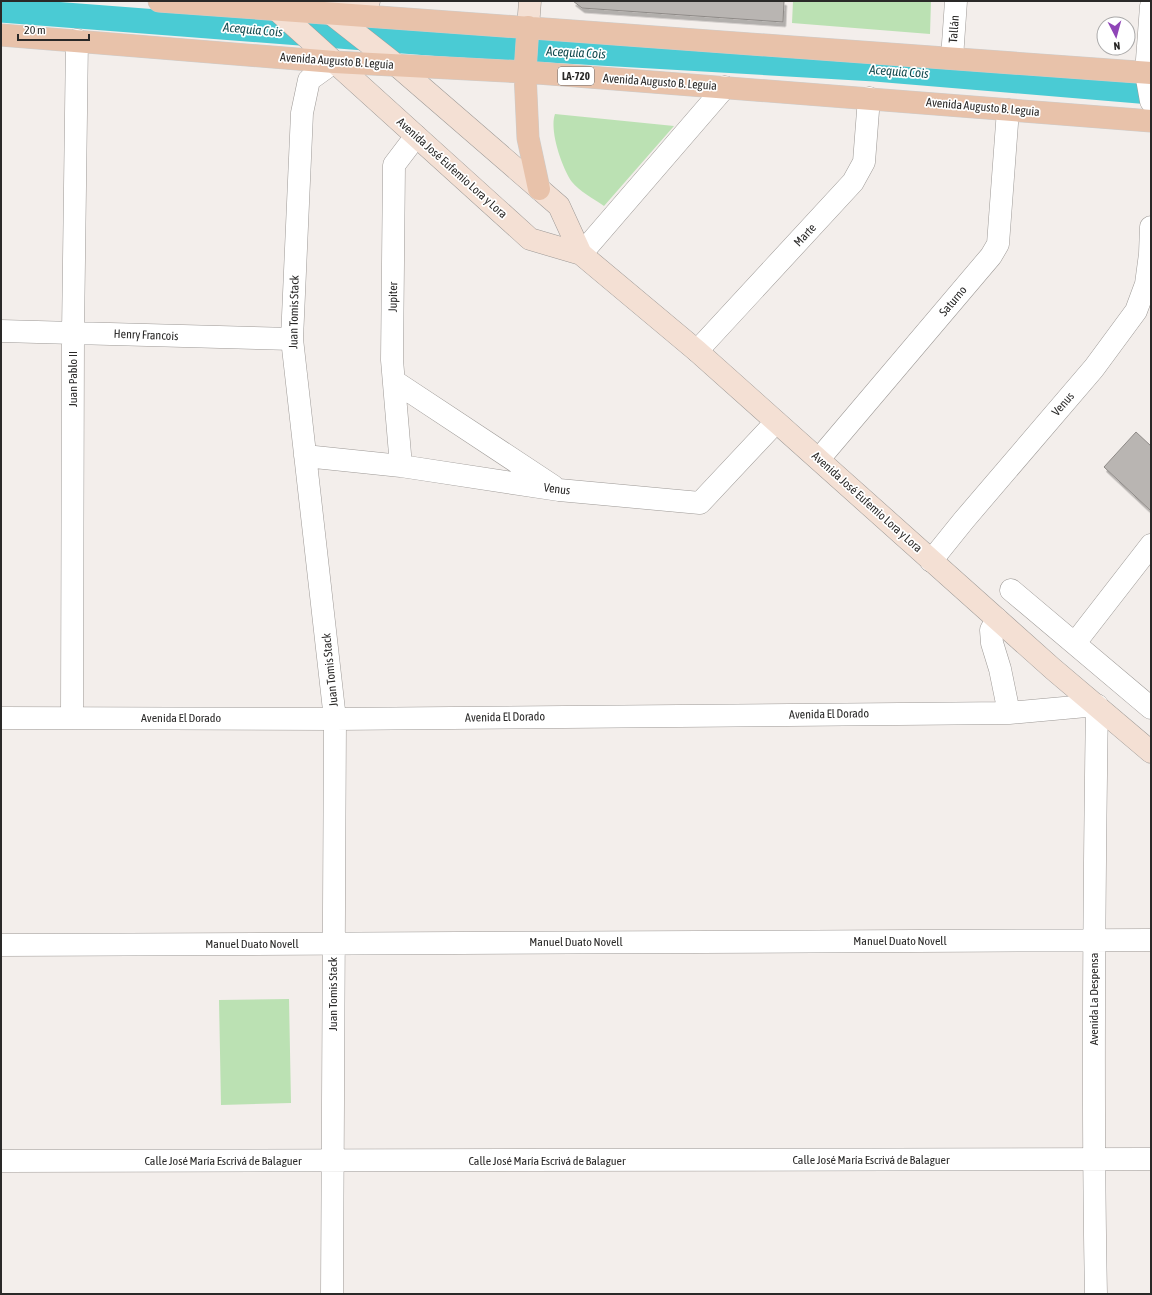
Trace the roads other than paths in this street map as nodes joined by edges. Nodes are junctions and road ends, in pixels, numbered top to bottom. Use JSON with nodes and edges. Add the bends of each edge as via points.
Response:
{"nodes":[{"id":1,"x":160,"y":1,"type":"edge"},
{"id":2,"x":315,"y":1,"type":"edge"},
{"id":3,"x":369,"y":1,"type":"edge"},
{"id":4,"x":530,"y":1,"type":"edge"},
{"id":5,"x":956,"y":1,"type":"edge"},
{"id":6,"x":1151,"y":6,"type":"edge"},
{"id":7,"x":276,"y":8,"type":"edge"},
{"id":8,"x":333,"y":14,"type":"junction"},
{"id":9,"x":528,"y":28,"type":"junction"},
{"id":10,"x":1,"y":35,"type":"edge"},
{"id":11,"x":76,"y":40,"type":"junction"},
{"id":12,"x":952,"y":58,"type":"junction"},
{"id":13,"x":333,"y":61,"type":"junction"},
{"id":14,"x":396,"y":65,"type":"junction"},
{"id":15,"x":525,"y":71,"type":"junction"},
{"id":16,"x":1147,"y":74,"type":"edge"},
{"id":17,"x":725,"y":87,"type":"junction"},
{"id":18,"x":869,"y":98,"type":"junction"},
{"id":19,"x":1151,"y":101,"type":"edge"},
{"id":20,"x":1008,"y":110,"type":"junction"},
{"id":21,"x":1151,"y":121,"type":"edge"},
{"id":22,"x":416,"y":136,"type":"junction"},
{"id":23,"x":539,"y":189,"type":"junction"},
{"id":24,"x":1151,"y":227,"type":"edge"},
{"id":25,"x":581,"y":254,"type":"junction"},
{"id":26,"x":1,"y":331,"type":"edge"},
{"id":27,"x":73,"y":333,"type":"junction"},
{"id":28,"x":292,"y":339,"type":"junction"},
{"id":29,"x":697,"y":351,"type":"junction"},
{"id":30,"x":394,"y":381,"type":"junction"},
{"id":31,"x":776,"y":422,"type":"junction"},
{"id":32,"x":305,"y":456,"type":"junction"},
{"id":33,"x":819,"y":459,"type":"junction"},
{"id":34,"x":401,"y":466,"type":"junction"},
{"id":35,"x":559,"y":490,"type":"junction"},
{"id":36,"x":1151,"y":545,"type":"edge"},
{"id":37,"x":931,"y":560,"type":"junction"},
{"id":38,"x":1011,"y":590,"type":"dead end"},
{"id":39,"x":997,"y":619,"type":"junction"},
{"id":40,"x":1074,"y":643,"type":"junction"},
{"id":41,"x":1097,"y":705,"type":"junction"},
{"id":42,"x":1151,"y":708,"type":"edge"},
{"id":43,"x":1009,"y":713,"type":"junction"},
{"id":44,"x":72,"y":717,"type":"junction"},
{"id":45,"x":1,"y":718,"type":"edge"},
{"id":46,"x":335,"y":719,"type":"junction"},
{"id":47,"x":1151,"y":752,"type":"edge"},
{"id":48,"x":1151,"y":940,"type":"edge"},
{"id":49,"x":1094,"y":941,"type":"junction"},
{"id":50,"x":333,"y":943,"type":"junction"},
{"id":51,"x":1,"y":945,"type":"edge"},
{"id":52,"x":1151,"y":1159,"type":"edge"},
{"id":53,"x":1093,"y":1160,"type":"junction"},
{"id":54,"x":1,"y":1161,"type":"edge"},
{"id":55,"x":333,"y":1161,"type":"junction"},
{"id":56,"x":332,"y":1294,"type":"edge"},
{"id":57,"x":1096,"y":1294,"type":"edge"}],
"edges":[{"from":1,"to":7,"type":"main road"},
{"from":2,"to":8,"type":"street","name":"Avenida José Eufemio Lora y Lora"},
{"from":3,"to":8,"type":"street"},
{"from":4,"to":9,"type":"street"},
{"from":5,"to":12,"type":"street","name":"Tallán"},
{"from":6,"to":16,"type":"street"},
{"from":7,"to":8,"type":"main road"},
{"from":7,"to":13,"type":"street","name":"Avenida José Eufemio Lora y Lora"},
{"from":8,"to":9,"type":"main road"},
{"from":8,"to":14,"type":"street","name":"Avenida José Eufemio Lora y Lora"},
{"from":9,"to":12,"type":"main road"},
{"from":9,"to":15,"type":"main road"},
{"from":10,"to":11,"type":"main road","name":"Avenida Augusto B. Leguia","number":"LA-720"},
{"from":11,"to":13,"type":"main road","name":"Avenida Augusto B. Leguia","number":"LA-720"},
{"from":11,"to":27,"type":"street","name":"Juan Pablo II"},
{"from":12,"to":16,"type":"main road"},
{"from":13,"to":14,"type":"main road","name":"Avenida Augusto B. Leguia","number":"LA-720"},
{"from":13,"to":22,"type":"street","name":"Avenida José Eufemio Lora y Lora"},
{"from":13,"to":28,"type":"street","name":"Juan Tomis Stack","via":[[309,80],[302,112]]},
{"from":14,"to":15,"type":"main road","name":"Avenida Augusto B. Leguia","number":"LA-720"},
{"from":14,"to":23,"type":"street","name":"Avenida José Eufemio Lora y Lora"},
{"from":15,"to":17,"type":"main road","name":"Avenida Augusto B. Leguia","number":"LA-720"},
{"from":15,"to":23,"type":"main road","via":[[528,138]]},
{"from":16,"to":19,"type":"street"},
{"from":17,"to":18,"type":"main road","name":"Avenida Augusto B. Leguia","number":"LA-720"},
{"from":17,"to":25,"type":"street"},
{"from":18,"to":20,"type":"main road","name":"Avenida Augusto B. Leguia","number":"LA-720"},
{"from":18,"to":29,"type":"street","name":"Marte","via":[[864,162],[853,182]]},
{"from":20,"to":21,"type":"main road","name":"Avenida Augusto B. Leguia","number":"LA-720"},
{"from":20,"to":33,"type":"street","name":"Saturno","via":[[998,244],[991,256]]},
{"from":22,"to":25,"type":"street","name":"Avenida José Eufemio Lora y Lora","via":[[530,239]]},
{"from":22,"to":30,"type":"street","name":"Jupiter","via":[[394,165]]},
{"from":23,"to":25,"type":"street","name":"Avenida José Eufemio Lora y Lora","via":[[559,206]]},
{"from":24,"to":37,"type":"street","name":"Venus","via":[[1146,284],[1136,311],[1094,368]]},
{"from":25,"to":29,"type":"street","name":"Avenida José Eufemio Lora y Lora"},
{"from":26,"to":27,"type":"street","name":"Henry Francois"},
{"from":27,"to":28,"type":"street","name":"Henry Francois"},
{"from":27,"to":44,"type":"street","name":"Juan Pablo II"},
{"from":28,"to":32,"type":"street","name":"Juan Tomis Stack"},
{"from":29,"to":31,"type":"street","name":"Avenida José Eufemio Lora y Lora"},
{"from":30,"to":34,"type":"street","name":"Jupiter"},
{"from":30,"to":35,"type":"street"},
{"from":31,"to":33,"type":"street","name":"Avenida José Eufemio Lora y Lora"},
{"from":31,"to":35,"type":"street","name":"Venus","via":[[700,503]]},
{"from":32,"to":34,"type":"street","name":"Venus"},
{"from":32,"to":46,"type":"street","name":"Juan Tomis Stack"},
{"from":33,"to":37,"type":"street","name":"Avenida José Eufemio Lora y Lora"},
{"from":34,"to":35,"type":"street","name":"Venus"},
{"from":36,"to":40,"type":"street"},
{"from":37,"to":39,"type":"street","name":"Avenida José Eufemio Lora y Lora"},
{"from":38,"to":40,"type":"street"},
{"from":39,"to":41,"type":"street","name":"Avenida José Eufemio Lora y Lora"},
{"from":39,"to":43,"type":"street","via":[[991,630],[992,643]]},
{"from":40,"to":42,"type":"street"},
{"from":41,"to":43,"type":"street","name":"Avenida El Dorado"},
{"from":41,"to":47,"type":"street","name":"Avenida José Eufemio Lora y Lora"},
{"from":41,"to":49,"type":"street","name":"Avenida La Despensa"},
{"from":43,"to":46,"type":"street","name":"Avenida El Dorado"},
{"from":44,"to":45,"type":"street","name":"Avenida El Dorado"},
{"from":44,"to":46,"type":"street","name":"Avenida El Dorado"},
{"from":46,"to":50,"type":"street","name":"Juan Tomis Stack"},
{"from":48,"to":49,"type":"street","name":"Manuel Duato Novell"},
{"from":49,"to":50,"type":"street","name":"Manuel Duato Novell"},
{"from":49,"to":53,"type":"street","name":"Avenida La Despensa"},
{"from":50,"to":51,"type":"street","name":"Manuel Duato Novell"},
{"from":50,"to":55,"type":"street","name":"Juan Tomis Stack"},
{"from":52,"to":53,"type":"street","name":"Calle José María Escrivá de Balaguer"},
{"from":53,"to":55,"type":"street","name":"Calle José María Escrivá de Balaguer"},
{"from":53,"to":57,"type":"street","name":"Avenida La Despensa"},
{"from":54,"to":55,"type":"street","name":"Calle José María Escrivá de Balaguer"},
{"from":55,"to":56,"type":"street","name":"Juan Tomis Stack"}]}
